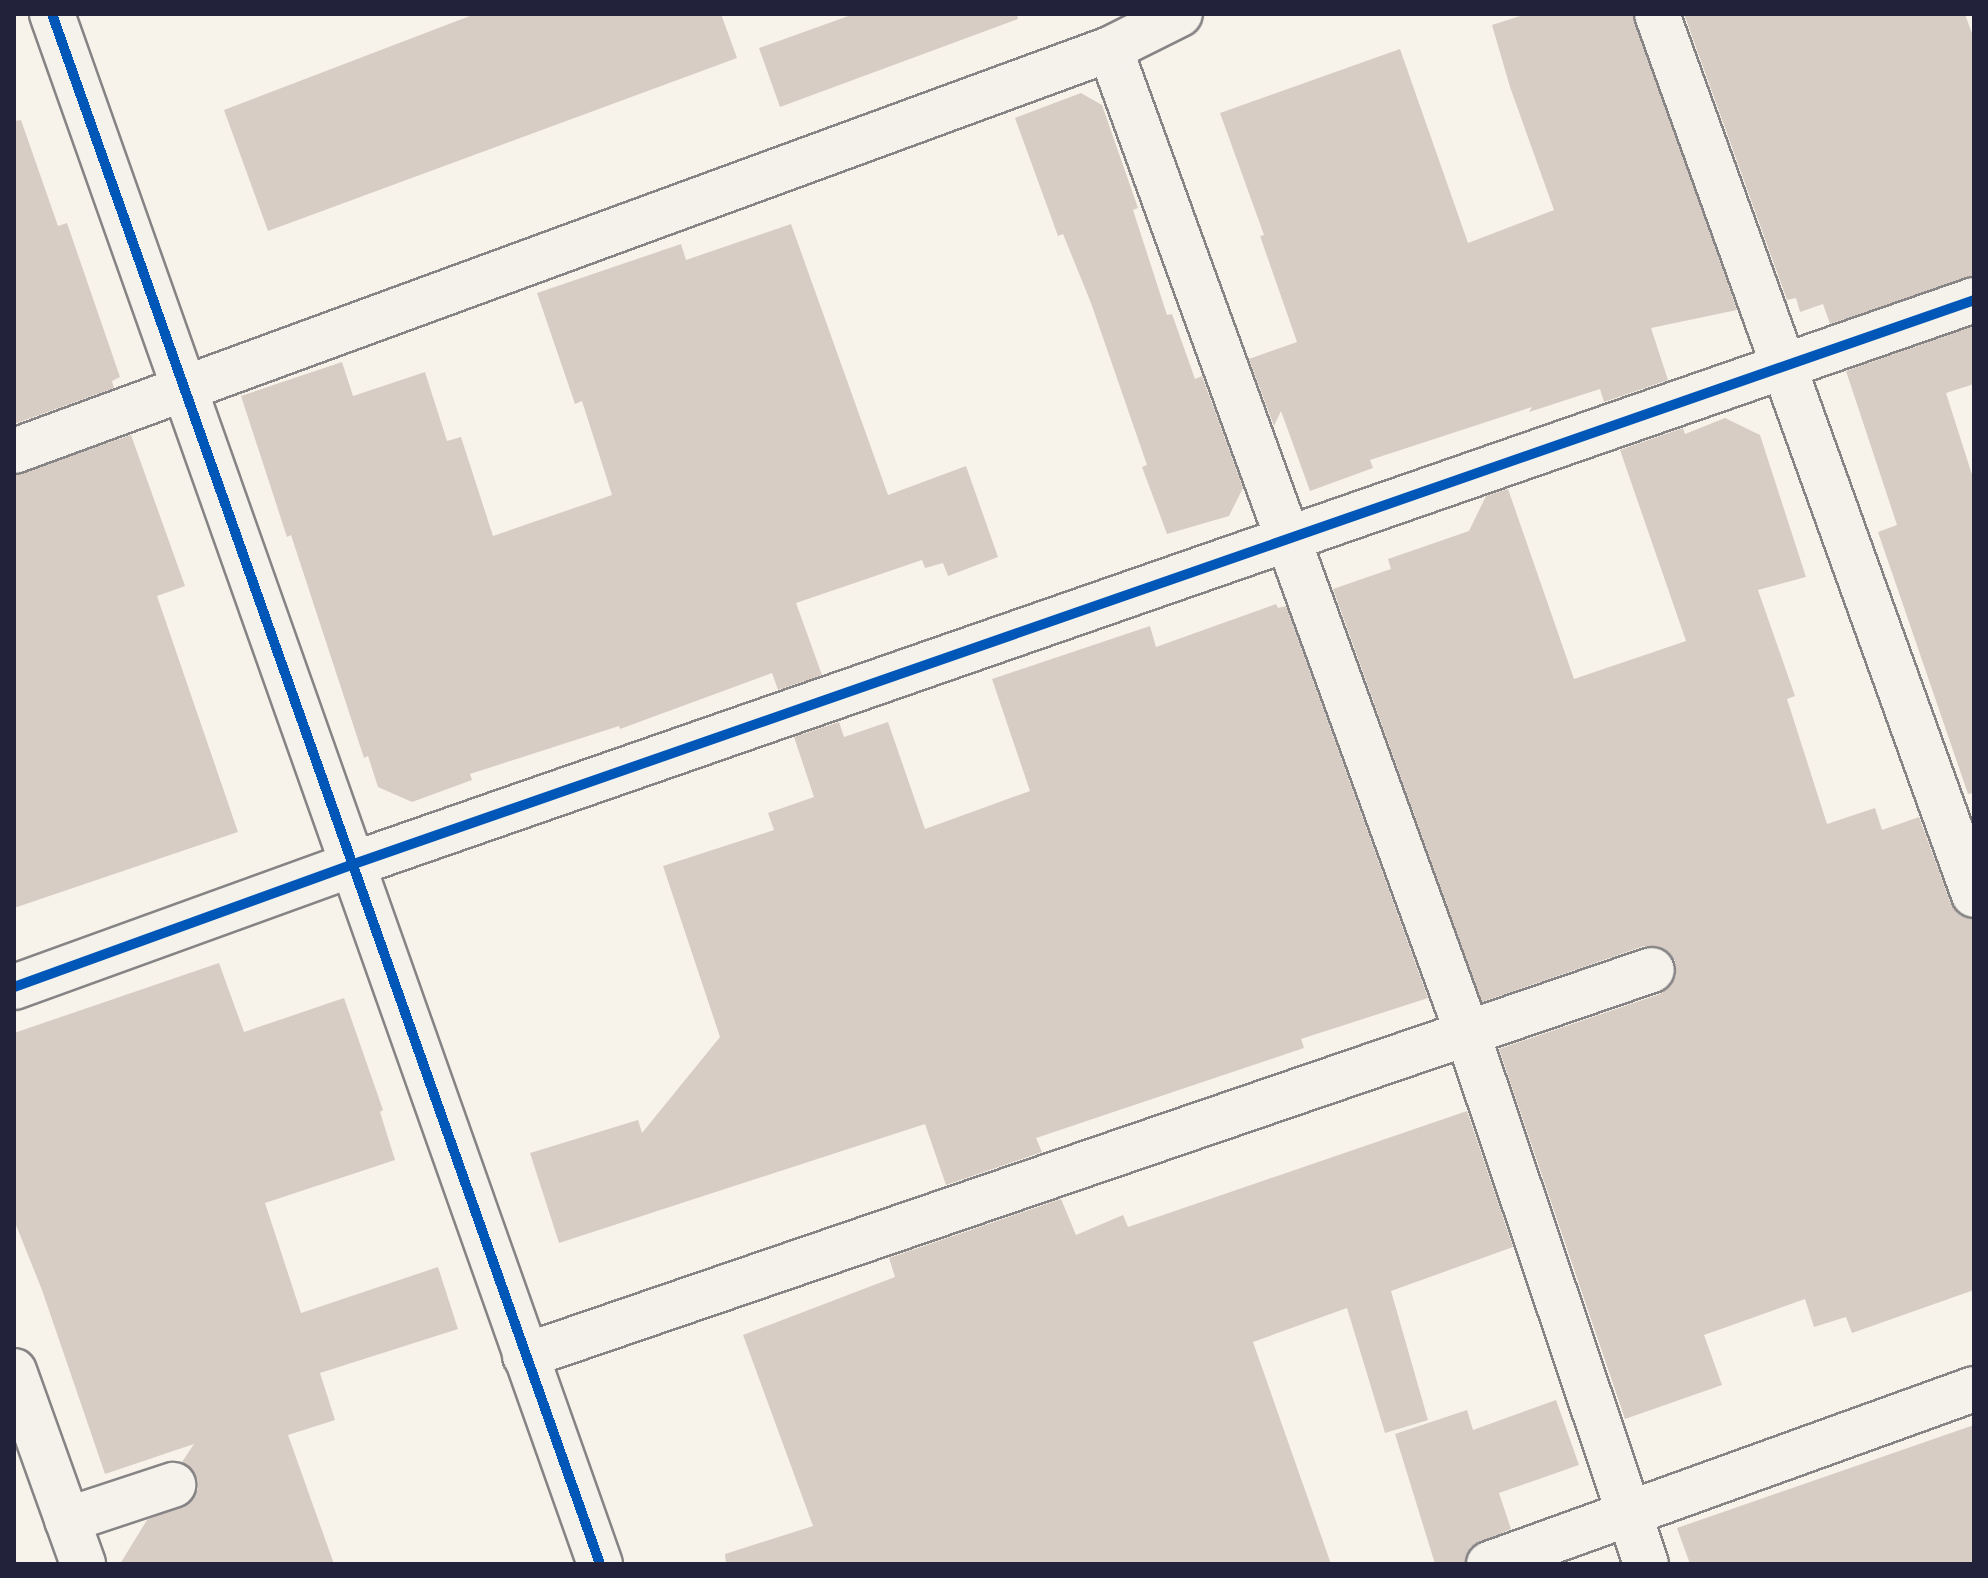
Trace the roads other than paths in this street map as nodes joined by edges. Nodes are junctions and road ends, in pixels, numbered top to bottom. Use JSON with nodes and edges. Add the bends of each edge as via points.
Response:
{"nodes":[{"id":1,"x":52,"y":14,"type":"edge"},
{"id":2,"x":1180,"y":14,"type":"edge"},
{"id":3,"x":1657,"y":14,"type":"edge"},
{"id":4,"x":1110,"y":49,"type":"junction"},
{"id":5,"x":1974,"y":300,"type":"edge"},
{"id":6,"x":1785,"y":365,"type":"junction"},
{"id":7,"x":184,"y":389,"type":"junction"},
{"id":8,"x":14,"y":451,"type":"edge"},
{"id":9,"x":1290,"y":538,"type":"junction"},
{"id":10,"x":351,"y":865,"type":"junction"},
{"id":11,"x":1974,"y":895,"type":"edge"},
{"id":12,"x":1652,"y":970,"type":"dead end"},
{"id":13,"x":14,"y":987,"type":"edge"},
{"id":14,"x":1468,"y":1035,"type":"junction"},
{"id":15,"x":525,"y":1356,"type":"junction"},
{"id":16,"x":14,"y":1371,"type":"edge"},
{"id":17,"x":1974,"y":1389,"type":"edge"},
{"id":18,"x":173,"y":1485,"type":"dead end"},
{"id":19,"x":1629,"y":1513,"type":"junction"},
{"id":20,"x":67,"y":1520,"type":"junction"},
{"id":21,"x":83,"y":1564,"type":"edge"},
{"id":22,"x":600,"y":1564,"type":"edge"},
{"id":23,"x":1489,"y":1564,"type":"edge"},
{"id":24,"x":1646,"y":1564,"type":"edge"}],
"edges":[{"from":1,"to":7,"type":"street"},
{"from":2,"to":4,"type":"street"},
{"from":3,"to":6,"type":"street"},
{"from":4,"to":7,"type":"street"},
{"from":4,"to":9,"type":"street"},
{"from":5,"to":6,"type":"street"},
{"from":6,"to":9,"type":"street"},
{"from":6,"to":11,"type":"street"},
{"from":7,"to":8,"type":"street"},
{"from":7,"to":10,"type":"street"},
{"from":9,"to":10,"type":"street"},
{"from":9,"to":14,"type":"street"},
{"from":10,"to":13,"type":"street"},
{"from":10,"to":15,"type":"street"},
{"from":12,"to":14,"type":"street"},
{"from":14,"to":15,"type":"street"},
{"from":14,"to":19,"type":"street"},
{"from":15,"to":22,"type":"street"},
{"from":16,"to":20,"type":"street"},
{"from":17,"to":19,"type":"street"},
{"from":18,"to":20,"type":"street"},
{"from":19,"to":23,"type":"street"},
{"from":19,"to":24,"type":"street"},
{"from":20,"to":21,"type":"street"}]}
